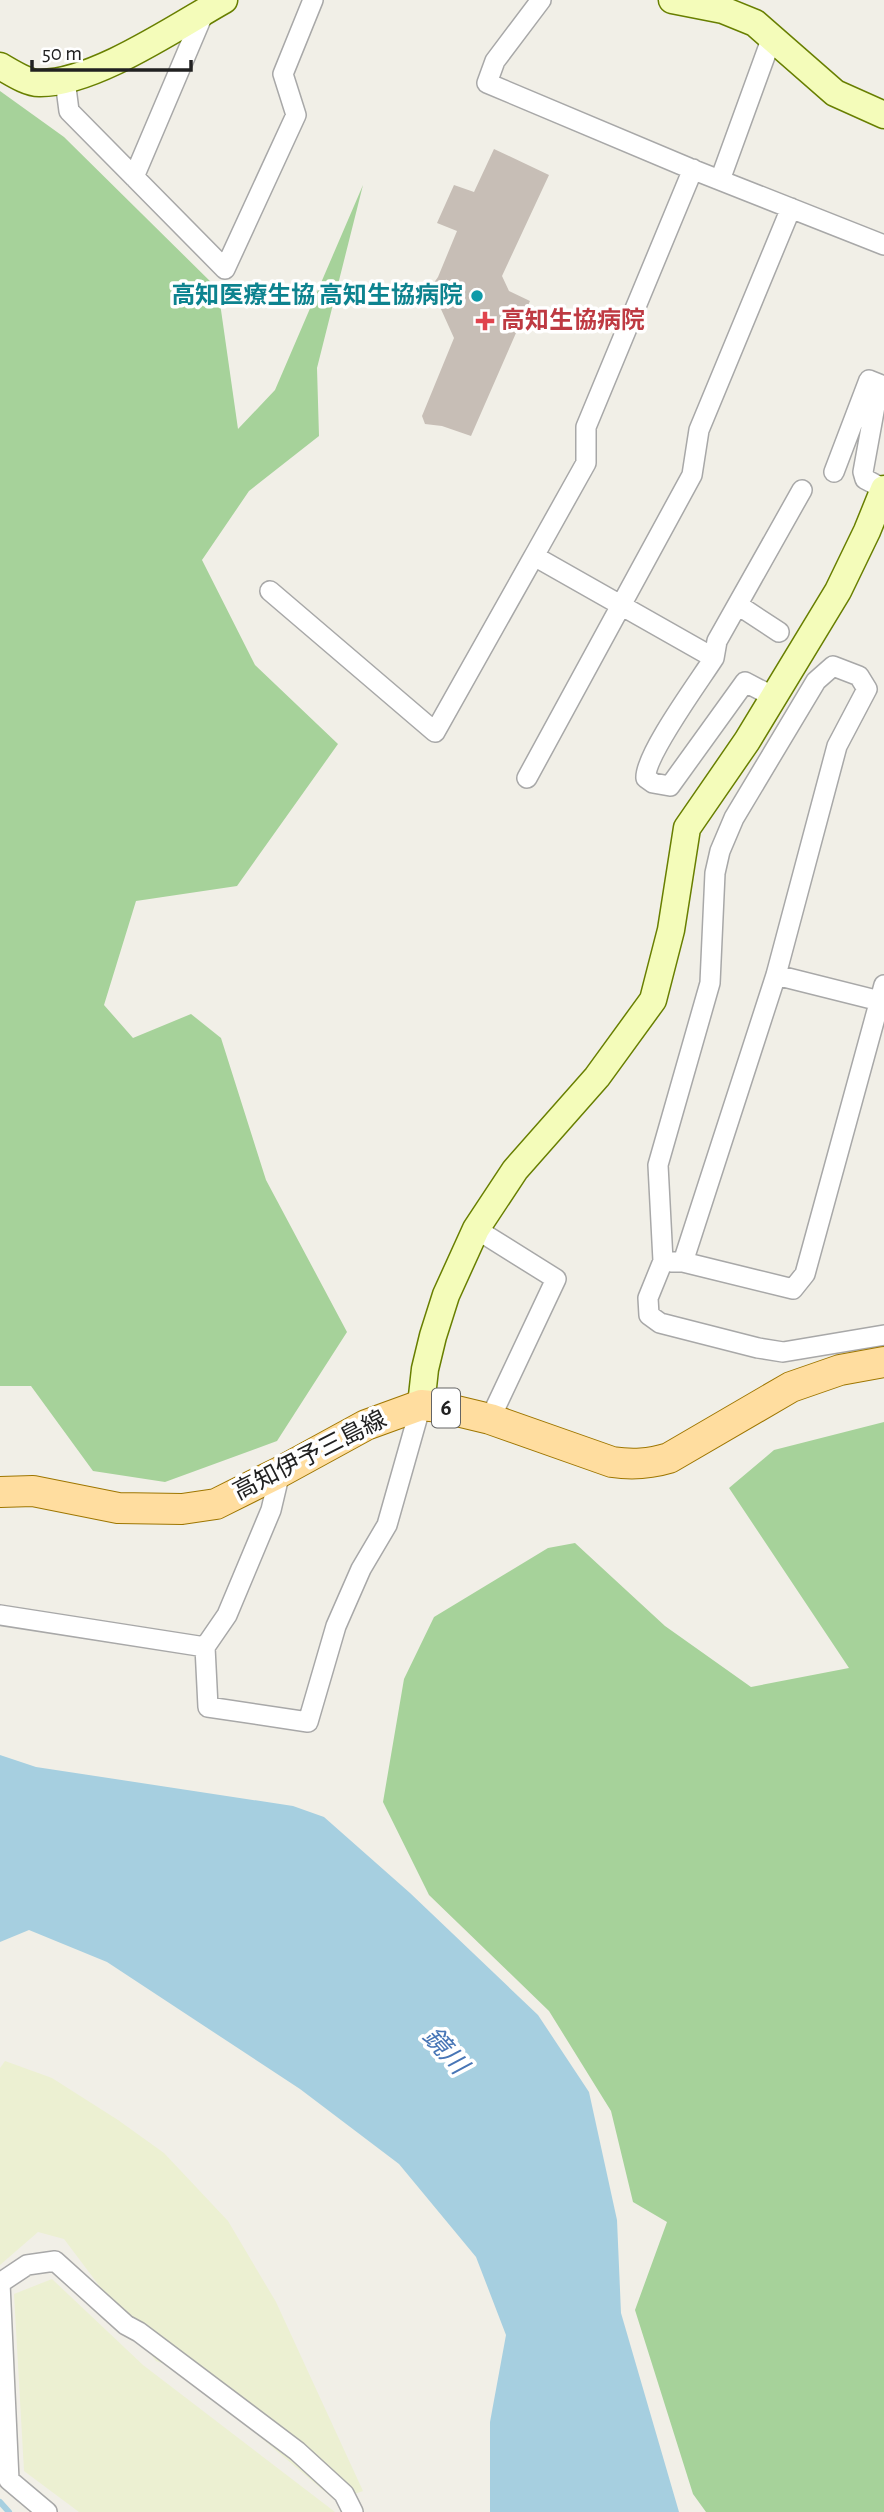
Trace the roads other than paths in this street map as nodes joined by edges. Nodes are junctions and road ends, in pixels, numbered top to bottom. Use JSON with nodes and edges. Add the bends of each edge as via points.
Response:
{"nodes":[{"id":1,"x":313,"y":0,"type":"edge"},
{"id":2,"x":541,"y":0,"type":"edge"},
{"id":3,"x":675,"y":0,"type":"edge"},
{"id":4,"x":215,"y":5,"type":"edge"},
{"id":5,"x":772,"y":37,"type":"junction"},
{"id":6,"x":0,"y":66,"type":"edge"},
{"id":7,"x":65,"y":80,"type":"junction"},
{"id":8,"x":884,"y":115,"type":"edge"},
{"id":9,"x":693,"y":169,"type":"junction"},
{"id":10,"x":134,"y":177,"type":"junction"},
{"id":11,"x":720,"y":180,"type":"junction"},
{"id":12,"x":791,"y":208,"type":"junction"},
{"id":13,"x":884,"y":245,"type":"edge"},
{"id":14,"x":834,"y":472,"type":"dead end"},
{"id":15,"x":884,"y":489,"type":"edge"},
{"id":16,"x":802,"y":490,"type":"dead end"},
{"id":17,"x":534,"y":556,"type":"junction"},
{"id":18,"x":270,"y":591,"type":"dead end"},
{"id":19,"x":621,"y":604,"type":"junction"},
{"id":20,"x":738,"y":605,"type":"junction"},
{"id":21,"x":779,"y":632,"type":"dead end"},
{"id":22,"x":714,"y":658,"type":"junction"},
{"id":23,"x":774,"y":697,"type":"junction"},
{"id":24,"x":527,"y":778,"type":"dead end"},
{"id":25,"x":776,"y":975,"type":"junction"},
{"id":26,"x":882,"y":996,"type":"edge"},
{"id":27,"x":476,"y":1229,"type":"junction"},
{"id":28,"x":663,"y":1261,"type":"junction"},
{"id":29,"x":683,"y":1262,"type":"junction"},
{"id":30,"x":884,"y":1335,"type":"edge"},
{"id":31,"x":884,"y":1362,"type":"edge"},
{"id":32,"x":421,"y":1405,"type":"junction"},
{"id":33,"x":490,"y":1419,"type":"junction"},
{"id":34,"x":280,"y":1472,"type":"junction"},
{"id":35,"x":0,"y":1492,"type":"edge"},
{"id":36,"x":0,"y":1615,"type":"edge"},
{"id":37,"x":205,"y":1647,"type":"junction"},
{"id":38,"x":47,"y":2512,"type":"edge"},
{"id":39,"x":353,"y":2512,"type":"edge"}],
"edges":[{"from":1,"to":10,"type":"street","via":[[283,74],[296,115],[225,269]]},
{"from":2,"to":9,"type":"street","via":[[495,61],[487,83]]},
{"from":3,"to":5,"type":"street","via":[[723,10],[755,23]]},
{"from":4,"to":7,"type":"street","via":[[96,71]]},
{"from":4,"to":10,"type":"street"},
{"from":5,"to":8,"type":"street","via":[[835,93]]},
{"from":5,"to":11,"type":"street"},
{"from":6,"to":7,"type":"street","via":[[37,83]]},
{"from":7,"to":10,"type":"street","via":[[69,111]]},
{"from":9,"to":11,"type":"street"},
{"from":9,"to":17,"type":"street","via":[[586,427],[586,463]]},
{"from":11,"to":12,"type":"street"},
{"from":12,"to":13,"type":"street"},
{"from":12,"to":19,"type":"street","via":[[699,430],[692,475]]},
{"from":14,"to":15,"type":"street","via":[[869,380],[879,384],[863,472],[865,479]]},
{"from":15,"to":23,"type":"street","via":[[838,591]]},
{"from":16,"to":20,"type":"street"},
{"from":17,"to":18,"type":"street","via":[[435,732]]},
{"from":17,"to":19,"type":"street"},
{"from":19,"to":22,"type":"street"},
{"from":19,"to":24,"type":"street"},
{"from":20,"to":21,"type":"street"},
{"from":20,"to":22,"type":"street"},
{"from":22,"to":23,"type":"street","via":[[654,751],[645,770],[653,783],[670,786],[745,682]]},
{"from":23,"to":27,"type":"street","via":[[687,828],[671,930],[653,1000],[597,1077],[515,1170]]},
{"from":25,"to":26,"type":"street"},
{"from":25,"to":28,"type":"street","via":[[837,746],[867,689],[859,676],[833,666],[816,681],[734,818],[720,852],[710,983],[658,1165]]},
{"from":25,"to":29,"type":"street"},
{"from":26,"to":29,"type":"street","via":[[805,1274],[793,1289]]},
{"from":27,"to":32,"type":"street","via":[[433,1336]]},
{"from":27,"to":33,"type":"street","via":[[556,1279]]},
{"from":28,"to":29,"type":"street"},
{"from":28,"to":30,"type":"street","via":[[648,1298],[649,1315],[660,1323],[783,1352]]},
{"from":31,"to":33,"type":"main road","name":"高知伊予三島線","number":"6","via":[[840,1370],[791,1387],[651,1464],[612,1462]]},
{"from":32,"to":33,"type":"main road","name":"高知伊予三島線","number":"6"},
{"from":32,"to":34,"type":"main road","name":"高知伊予三島線","number":"6","via":[[366,1425]]},
{"from":32,"to":37,"type":"street","via":[[387,1525],[336,1626],[307,1722],[208,1707]]},
{"from":34,"to":35,"type":"main road","name":"高知伊予三島線","number":"6","via":[[216,1504],[182,1510],[118,1508],[33,1491]]},
{"from":34,"to":37,"type":"street","via":[[271,1510],[227,1615]]},
{"from":36,"to":37,"type":"street"},
{"from":38,"to":39,"type":"street","via":[[9,2480],[0,2283],[27,2264],[55,2261],[126,2325],[298,2451],[344,2494]]}]}
